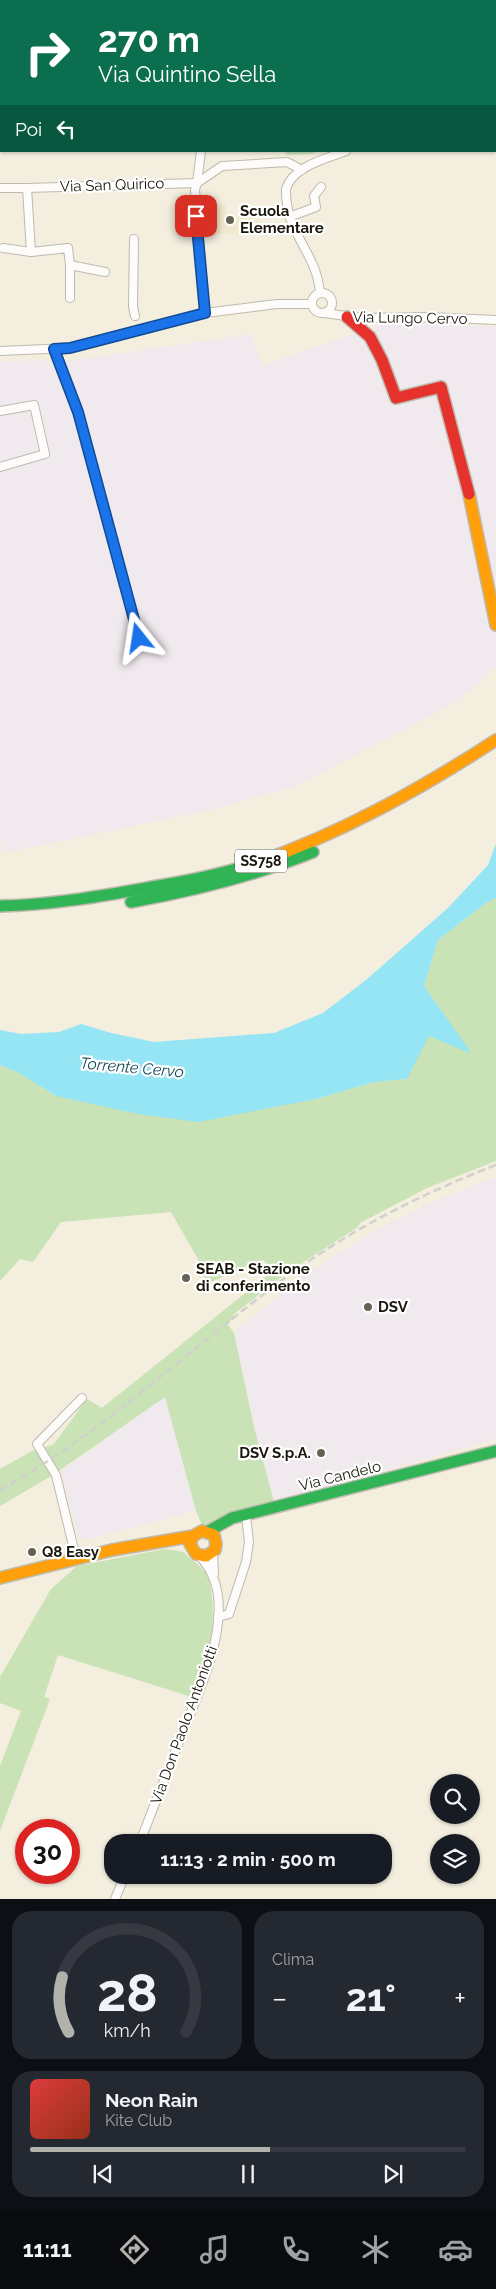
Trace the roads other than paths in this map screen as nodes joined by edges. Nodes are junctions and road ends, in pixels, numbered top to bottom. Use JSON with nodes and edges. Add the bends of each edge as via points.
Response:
{"nodes":[{"id":1,"x":201,"y":152,"type":"edge"},
{"id":2,"x":344,"y":152,"type":"edge"},
{"id":3,"x":302,"y":170,"type":"junction"},
{"id":4,"x":197,"y":183,"type":"junction"},
{"id":5,"x":321,"y":187,"type":"dead end"},
{"id":6,"x":0,"y":188,"type":"edge"},
{"id":7,"x":27,"y":188,"type":"junction"},
{"id":8,"x":289,"y":217,"type":"junction"},
{"id":9,"x":134,"y":239,"type":"dead end"},
{"id":10,"x":3,"y":248,"type":"dead end"},
{"id":11,"x":30,"y":252,"type":"junction"},
{"id":12,"x":70,"y":265,"type":"junction"},
{"id":13,"x":105,"y":272,"type":"dead end"},
{"id":14,"x":320,"y":293,"type":"junction"},
{"id":15,"x":70,"y":298,"type":"dead end"},
{"id":16,"x":332,"y":302,"type":"junction"},
{"id":17,"x":312,"y":304,"type":"junction"},
{"id":18,"x":205,"y":313,"type":"junction"},
{"id":19,"x":324,"y":313,"type":"junction"},
{"id":20,"x":135,"y":316,"type":"dead end"},
{"id":21,"x":342,"y":316,"type":"junction"},
{"id":22,"x":496,"y":320,"type":"edge"},
{"id":23,"x":54,"y":349,"type":"junction"},
{"id":24,"x":0,"y":351,"type":"edge"},
{"id":25,"x":0,"y":411,"type":"edge"},
{"id":26,"x":0,"y":467,"type":"edge"},
{"id":27,"x":496,"y":625,"type":"edge"},
{"id":28,"x":139,"y":638,"type":"dead end"},
{"id":29,"x":496,"y":740,"type":"edge"},
{"id":30,"x":496,"y":750,"type":"edge"},
{"id":31,"x":0,"y":906,"type":"edge"},
{"id":32,"x":0,"y":913,"type":"edge"},
{"id":33,"x":82,"y":1398,"type":"dead end"},
{"id":34,"x":496,"y":1451,"type":"edge"},
{"id":35,"x":246,"y":1516,"type":"junction"},
{"id":36,"x":209,"y":1531,"type":"junction"},
{"id":37,"x":193,"y":1536,"type":"junction"},
{"id":38,"x":152,"y":1544,"type":"junction"},
{"id":39,"x":215,"y":1548,"type":"junction"},
{"id":40,"x":195,"y":1552,"type":"junction"},
{"id":41,"x":76,"y":1558,"type":"junction"},
{"id":42,"x":213,"y":1576,"type":"junction"},
{"id":43,"x":0,"y":1578,"type":"edge"},
{"id":44,"x":218,"y":1618,"type":"junction"},
{"id":45,"x":143,"y":1834,"type":"edge"},
{"id":46,"x":122,"y":1884,"type":"edge"},
{"id":47,"x":115,"y":1899,"type":"edge"}],
"edges":[{"from":1,"to":4,"type":"street"},
{"from":2,"to":3,"type":"street"},
{"from":3,"to":4,"type":"street","via":[[288,162],[222,166]]},
{"from":3,"to":8,"type":"street","via":[[286,189]]},
{"from":4,"to":7,"type":"street","name":"Via San Quirico"},
{"from":4,"to":18,"type":"street","via":[[197,236]]},
{"from":5,"to":8,"type":"street","via":[[314,196],[316,207]]},
{"from":6,"to":7,"type":"street","name":"Via San Quirico"},
{"from":7,"to":11,"type":"street"},
{"from":8,"to":14,"type":"street","via":[[319,278]]},
{"from":9,"to":20,"type":"street"},
{"from":10,"to":11,"type":"street"},
{"from":11,"to":12,"type":"street","via":[[68,248]]},
{"from":12,"to":13,"type":"street"},
{"from":12,"to":15,"type":"street"},
{"from":14,"to":16,"type":"street","via":[[327,294]]},
{"from":14,"to":17,"type":"street","via":[[314,296]]},
{"from":16,"to":19,"type":"street","via":[[331,308]]},
{"from":16,"to":21,"type":"street"},
{"from":17,"to":18,"type":"street","via":[[277,304]]},
{"from":17,"to":19,"type":"street","via":[[318,312]]},
{"from":18,"to":23,"type":"street","via":[[70,348]]},
{"from":19,"to":21,"type":"street","name":"Via Lungo Cervo"},
{"from":21,"to":22,"type":"street","name":"Via Lungo Cervo"},
{"from":21,"to":27,"type":"main road","via":[[370,337],[396,398],[441,387],[466,482]]},
{"from":23,"to":24,"type":"street"},
{"from":23,"to":28,"type":"street","via":[[78,412]]},
{"from":25,"to":26,"type":"street","via":[[34,405],[45,454]]},
{"from":29,"to":31,"type":"main road","number":"SS758","via":[[350,825],[249,865],[165,885],[49,905]]},
{"from":30,"to":32,"type":"main road","number":"SS758","via":[[416,802],[355,834],[281,866],[159,897],[42,912]]},
{"from":33,"to":41,"type":"street","via":[[37,1444],[56,1475]]},
{"from":34,"to":35,"type":"main road","name":"Via Candelo"},
{"from":35,"to":36,"type":"main road","name":"Via Candelo","via":[[232,1518]]},
{"from":35,"to":39,"type":"main road","name":"Via Candelo","via":[[225,1528]]},
{"from":35,"to":44,"type":"street","via":[[249,1542],[246,1562],[228,1617]]},
{"from":36,"to":37,"type":"main road","via":[[198,1531]]},
{"from":36,"to":39,"type":"main road","via":[[215,1535]]},
{"from":37,"to":38,"type":"main road"},
{"from":37,"to":40,"type":"main road"},
{"from":38,"to":40,"type":"main road","via":[[172,1544]]},
{"from":38,"to":41,"type":"main road"},
{"from":39,"to":40,"type":"main road","via":[[206,1556]]},
{"from":39,"to":42,"type":"street","name":"Via Don Paolo Antoniotti"},
{"from":40,"to":42,"type":"street","name":"Via Don Paolo Antoniotti"},
{"from":41,"to":43,"type":"main road"},
{"from":42,"to":44,"type":"street","name":"Via Don Paolo Antoniotti"},
{"from":44,"to":45,"type":"street","name":"Via Don Paolo Antoniotti","via":[[213,1653]]},
{"from":46,"to":47,"type":"street"}]}
